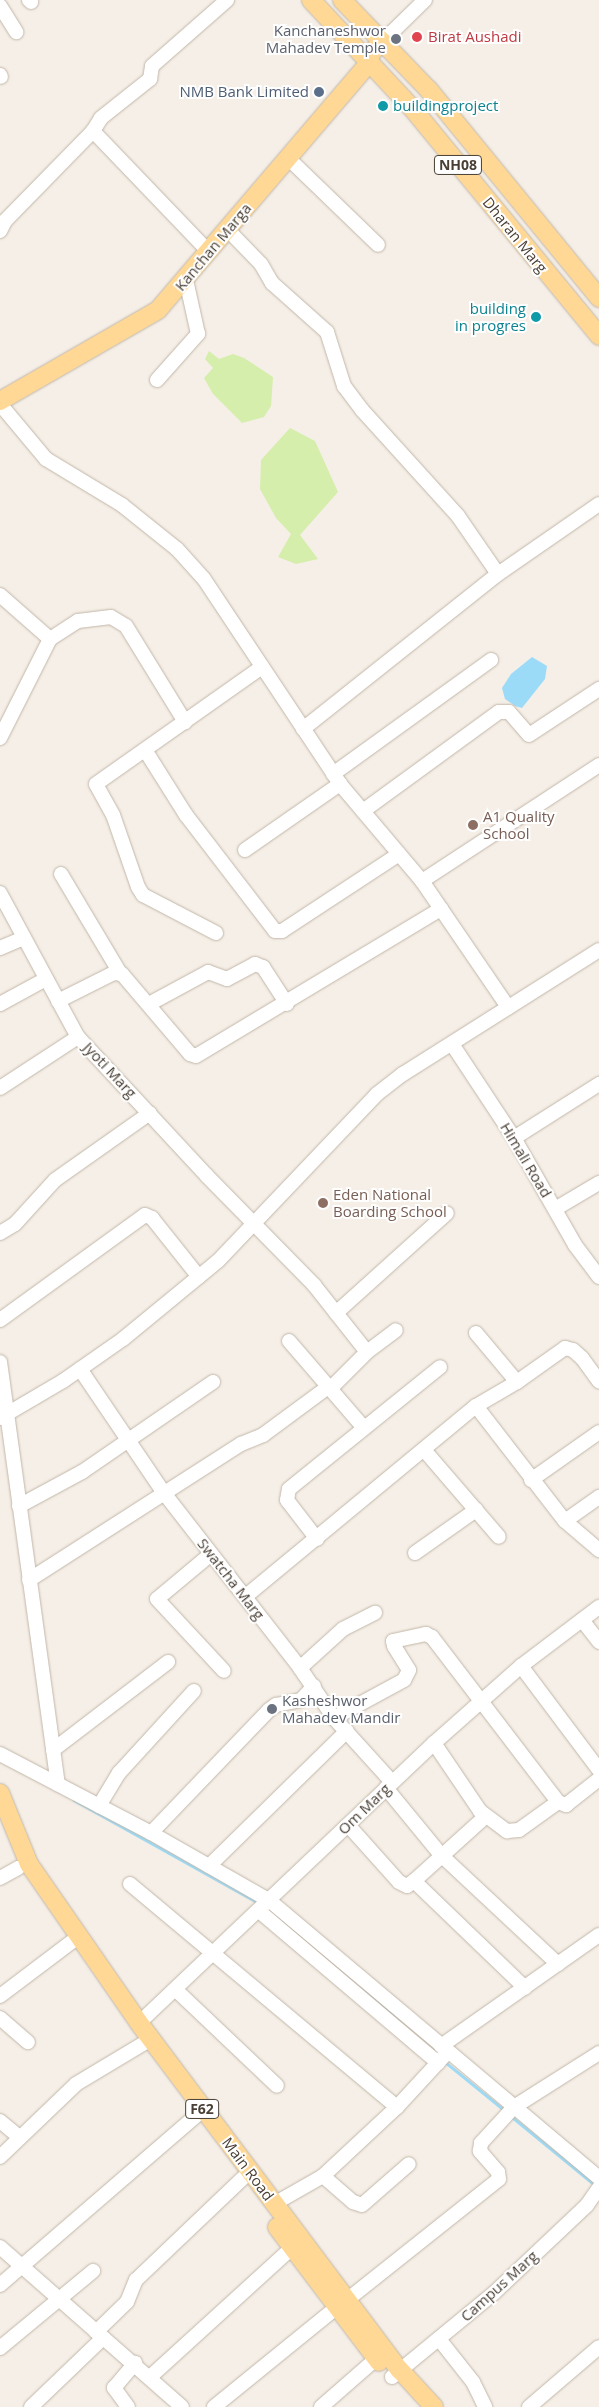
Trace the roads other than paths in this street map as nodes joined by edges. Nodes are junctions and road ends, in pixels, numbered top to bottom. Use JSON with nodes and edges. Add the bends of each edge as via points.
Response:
{"nodes":[{"id":1,"x":227,"y":0,"type":"edge"},
{"id":2,"x":310,"y":0,"type":"edge"},
{"id":3,"x":342,"y":0,"type":"edge"},
{"id":4,"x":424,"y":0,"type":"edge"},
{"id":5,"x":0,"y":6,"type":"edge"},
{"id":6,"x":16,"y":32,"type":"dead end"},
{"id":7,"x":382,"y":42,"type":"junction"},
{"id":8,"x":368,"y":63,"type":"junction"},
{"id":9,"x":93,"y":131,"type":"junction"},
{"id":10,"x":288,"y":158,"type":"junction"},
{"id":11,"x":2,"y":222,"type":"edge"},
{"id":12,"x":228,"y":230,"type":"junction"},
{"id":13,"x":378,"y":245,"type":"dead end"},
{"id":14,"x":209,"y":252,"type":"junction"},
{"id":15,"x":186,"y":280,"type":"junction"},
{"id":16,"x":599,"y":298,"type":"edge"},
{"id":17,"x":599,"y":336,"type":"edge"},
{"id":18,"x":157,"y":380,"type":"dead end"},
{"id":19,"x":0,"y":403,"type":"edge"},
{"id":20,"x":599,"y":504,"type":"edge"},
{"id":21,"x":498,"y":574,"type":"junction"},
{"id":22,"x":0,"y":595,"type":"edge"},
{"id":23,"x":50,"y":639,"type":"junction"},
{"id":24,"x":491,"y":660,"type":"dead end"},
{"id":25,"x":262,"y":667,"type":"junction"},
{"id":26,"x":599,"y":689,"type":"edge"},
{"id":27,"x":185,"y":722,"type":"junction"},
{"id":28,"x":303,"y":729,"type":"junction"},
{"id":29,"x":0,"y":738,"type":"edge"},
{"id":30,"x":145,"y":750,"type":"junction"},
{"id":31,"x":599,"y":765,"type":"edge"},
{"id":32,"x":336,"y":779,"type":"junction"},
{"id":33,"x":363,"y":811,"type":"junction"},
{"id":34,"x":245,"y":850,"type":"dead end"},
{"id":35,"x":399,"y":854,"type":"junction"},
{"id":36,"x":60,"y":874,"type":"dead end"},
{"id":37,"x":422,"y":881,"type":"junction"},
{"id":38,"x":0,"y":893,"type":"edge"},
{"id":39,"x":441,"y":909,"type":"junction"},
{"id":40,"x":216,"y":933,"type":"dead end"},
{"id":41,"x":24,"y":938,"type":"junction"},
{"id":42,"x":0,"y":948,"type":"edge"},
{"id":43,"x":599,"y":950,"type":"edge"},
{"id":44,"x":120,"y":973,"type":"junction"},
{"id":45,"x":46,"y":979,"type":"junction"},
{"id":46,"x":58,"y":1001,"type":"junction"},
{"id":47,"x":0,"y":1004,"type":"edge"},
{"id":48,"x":149,"y":1004,"type":"junction"},
{"id":49,"x":287,"y":1004,"type":"junction"},
{"id":50,"x":508,"y":1007,"type":"junction"},
{"id":51,"x":78,"y":1037,"type":"junction"},
{"id":52,"x":452,"y":1044,"type":"junction"},
{"id":53,"x":599,"y":1084,"type":"edge"},
{"id":54,"x":0,"y":1088,"type":"edge"},
{"id":55,"x":150,"y":1112,"type":"junction"},
{"id":56,"x":514,"y":1138,"type":"junction"},
{"id":57,"x":599,"y":1183,"type":"edge"},
{"id":58,"x":555,"y":1209,"type":"junction"},
{"id":59,"x":447,"y":1213,"type":"dead end"},
{"id":60,"x":255,"y":1222,"type":"junction"},
{"id":61,"x":0,"y":1233,"type":"edge"},
{"id":62,"x":599,"y":1276,"type":"edge"},
{"id":63,"x":198,"y":1277,"type":"junction"},
{"id":64,"x":336,"y":1313,"type":"junction"},
{"id":65,"x":0,"y":1320,"type":"edge"},
{"id":66,"x":396,"y":1330,"type":"dead end"},
{"id":67,"x":476,"y":1333,"type":"dead end"},
{"id":68,"x":289,"y":1341,"type":"dead end"},
{"id":69,"x":367,"y":1352,"type":"junction"},
{"id":70,"x":0,"y":1362,"type":"edge"},
{"id":71,"x":440,"y":1367,"type":"dead end"},
{"id":72,"x":80,"y":1369,"type":"junction"},
{"id":73,"x":599,"y":1381,"type":"edge"},
{"id":74,"x":213,"y":1382,"type":"dead end"},
{"id":75,"x":517,"y":1382,"type":"junction"},
{"id":76,"x":329,"y":1388,"type":"junction"},
{"id":77,"x":476,"y":1406,"type":"junction"},
{"id":78,"x":3,"y":1417,"type":"edge"},
{"id":79,"x":364,"y":1428,"type":"junction"},
{"id":80,"x":599,"y":1432,"type":"edge"},
{"id":81,"x":129,"y":1441,"type":"junction"},
{"id":82,"x":425,"y":1451,"type":"junction"},
{"id":83,"x":531,"y":1480,"type":"junction"},
{"id":84,"x":164,"y":1493,"type":"junction"},
{"id":85,"x":599,"y":1497,"type":"edge"},
{"id":86,"x":19,"y":1506,"type":"junction"},
{"id":87,"x":476,"y":1510,"type":"junction"},
{"id":88,"x":565,"y":1521,"type":"junction"},
{"id":89,"x":499,"y":1537,"type":"dead end"},
{"id":90,"x":317,"y":1538,"type":"junction"},
{"id":91,"x":599,"y":1550,"type":"edge"},
{"id":92,"x":415,"y":1553,"type":"dead end"},
{"id":93,"x":211,"y":1554,"type":"junction"},
{"id":94,"x":29,"y":1580,"type":"junction"},
{"id":95,"x":246,"y":1596,"type":"junction"},
{"id":96,"x":599,"y":1607,"type":"edge"},
{"id":97,"x":375,"y":1613,"type":"dead end"},
{"id":98,"x":582,"y":1620,"type":"junction"},
{"id":99,"x":599,"y":1642,"type":"edge"},
{"id":100,"x":168,"y":1662,"type":"dead end"},
{"id":101,"x":521,"y":1666,"type":"junction"},
{"id":102,"x":300,"y":1668,"type":"junction"},
{"id":103,"x":224,"y":1671,"type":"dead end"},
{"id":104,"x":314,"y":1686,"type":"junction"},
{"id":105,"x":194,"y":1691,"type":"dead end"},
{"id":106,"x":480,"y":1702,"type":"junction"},
{"id":107,"x":334,"y":1718,"type":"junction"},
{"id":108,"x":347,"y":1731,"type":"junction"},
{"id":109,"x":434,"y":1743,"type":"junction"},
{"id":110,"x":53,"y":1750,"type":"junction"},
{"id":111,"x":0,"y":1754,"type":"edge"},
{"id":112,"x":599,"y":1770,"type":"edge"},
{"id":113,"x":599,"y":1779,"type":"edge"},
{"id":114,"x":58,"y":1784,"type":"junction"},
{"id":115,"x":389,"y":1785,"type":"junction"},
{"id":116,"x":1,"y":1800,"type":"edge"},
{"id":117,"x":558,"y":1802,"type":"junction"},
{"id":118,"x":99,"y":1806,"type":"junction"},
{"id":119,"x":486,"y":1816,"type":"junction"},
{"id":120,"x":0,"y":1824,"type":"edge"},
{"id":121,"x":348,"y":1825,"type":"junction"},
{"id":122,"x":151,"y":1833,"type":"junction"},
{"id":123,"x":441,"y":1855,"type":"junction"},
{"id":124,"x":209,"y":1866,"type":"junction"},
{"id":125,"x":18,"y":1868,"type":"junction"},
{"id":126,"x":0,"y":1878,"type":"edge"},
{"id":127,"x":414,"y":1881,"type":"junction"},
{"id":128,"x":130,"y":1884,"type":"dead end"},
{"id":129,"x":270,"y":1901,"type":"junction"},
{"id":130,"x":259,"y":1911,"type":"junction"},
{"id":131,"x":599,"y":1935,"type":"edge"},
{"id":132,"x":74,"y":1939,"type":"junction"},
{"id":133,"x":214,"y":1953,"type":"junction"},
{"id":134,"x":558,"y":1964,"type":"junction"},
{"id":135,"x":525,"y":1988,"type":"junction"},
{"id":136,"x":2,"y":1989,"type":"edge"},
{"id":137,"x":176,"y":1990,"type":"junction"},
{"id":138,"x":0,"y":2018,"type":"edge"},
{"id":139,"x":139,"y":2023,"type":"junction"},
{"id":140,"x":28,"y":2042,"type":"dead end"},
{"id":141,"x":146,"y":2043,"type":"junction"},
{"id":142,"x":599,"y":2053,"type":"edge"},
{"id":143,"x":442,"y":2055,"type":"junction"},
{"id":144,"x":277,"y":2086,"type":"dead end"},
{"id":145,"x":514,"y":2107,"type":"junction"},
{"id":146,"x":397,"y":2108,"type":"junction"},
{"id":147,"x":199,"y":2114,"type":"junction"},
{"id":148,"x":0,"y":2121,"type":"edge"},
{"id":149,"x":20,"y":2138,"type":"junction"},
{"id":150,"x":0,"y":2157,"type":"edge"},
{"id":151,"x":408,"y":2164,"type":"dead end"},
{"id":152,"x":323,"y":2176,"type":"junction"},
{"id":153,"x":243,"y":2178,"type":"junction"},
{"id":154,"x":599,"y":2178,"type":"edge"},
{"id":155,"x":599,"y":2188,"type":"edge"},
{"id":156,"x":274,"y":2204,"type":"junction"},
{"id":157,"x":0,"y":2247,"type":"edge"},
{"id":158,"x":292,"y":2248,"type":"junction"},
{"id":159,"x":22,"y":2267,"type":"junction"},
{"id":160,"x":93,"y":2272,"type":"dead end"},
{"id":161,"x":0,"y":2285,"type":"edge"},
{"id":162,"x":58,"y":2300,"type":"junction"},
{"id":163,"x":342,"y":2304,"type":"junction"},
{"id":164,"x":100,"y":2335,"type":"junction"},
{"id":165,"x":438,"y":2339,"type":"junction"},
{"id":166,"x":599,"y":2347,"type":"edge"},
{"id":167,"x":0,"y":2348,"type":"edge"},
{"id":168,"x":377,"y":2358,"type":"junction"},
{"id":169,"x":135,"y":2364,"type":"junction"},
{"id":170,"x":396,"y":2374,"type":"junction"},
{"id":171,"x":150,"y":2377,"type":"junction"},
{"id":172,"x":31,"y":2407,"type":"edge"},
{"id":173,"x":128,"y":2407,"type":"edge"},
{"id":174,"x":182,"y":2407,"type":"edge"},
{"id":175,"x":214,"y":2407,"type":"edge"},
{"id":176,"x":322,"y":2407,"type":"edge"},
{"id":177,"x":420,"y":2407,"type":"edge"},
{"id":178,"x":434,"y":2407,"type":"edge"},
{"id":179,"x":485,"y":2407,"type":"edge"},
{"id":180,"x":529,"y":2407,"type":"edge"}],
"edges":[{"from":1,"to":9,"type":"street","via":[[152,66],[150,79],[101,118]]},
{"from":2,"to":8,"type":"main road","name":"Dharan Marg","number":"NH08"},
{"from":3,"to":7,"type":"main road","name":"Dharan Marg","number":"NH08"},
{"from":4,"to":7,"type":"street"},
{"from":5,"to":6,"type":"street"},
{"from":7,"to":8,"type":"main road","name":"Kanchan Marga","via":[[371,53]]},
{"from":7,"to":16,"type":"main road","name":"Dharan Marg","number":"NH08","via":[[429,90]]},
{"from":8,"to":10,"type":"main road","name":"Kanchan Marga"},
{"from":8,"to":17,"type":"main road","name":"Dharan Marg","number":"NH08","via":[[412,108]]},
{"from":9,"to":11,"type":"street"},
{"from":9,"to":14,"type":"street"},
{"from":10,"to":12,"type":"main road","name":"Kanchan Marga"},
{"from":10,"to":13,"type":"street"},
{"from":12,"to":14,"type":"main road","name":"Kanchan Marga"},
{"from":12,"to":21,"type":"street","via":[[261,264],[272,283],[327,332],[344,386],[458,516]]},
{"from":14,"to":15,"type":"main road","name":"Kanchan Marga"},
{"from":15,"to":18,"type":"street","via":[[198,334]]},
{"from":15,"to":19,"type":"main road","name":"Kanchan Marga","via":[[158,310]]},
{"from":19,"to":25,"type":"street","via":[[46,459],[122,505],[177,549],[204,579]]},
{"from":20,"to":21,"type":"street"},
{"from":21,"to":28,"type":"street"},
{"from":22,"to":23,"type":"street"},
{"from":23,"to":27,"type":"street","via":[[78,620],[111,617],[120,620]]},
{"from":23,"to":29,"type":"street"},
{"from":24,"to":32,"type":"street"},
{"from":25,"to":27,"type":"street"},
{"from":25,"to":28,"type":"street"},
{"from":26,"to":33,"type":"street","via":[[529,735],[509,712],[499,712]]},
{"from":27,"to":30,"type":"street"},
{"from":28,"to":32,"type":"street"},
{"from":30,"to":35,"type":"street","via":[[186,815],[275,931],[282,932]]},
{"from":30,"to":40,"type":"street","via":[[99,778],[96,786],[113,815],[143,894]]},
{"from":31,"to":37,"type":"street"},
{"from":32,"to":33,"type":"street"},
{"from":32,"to":34,"type":"street"},
{"from":33,"to":35,"type":"street"},
{"from":35,"to":37,"type":"street"},
{"from":36,"to":44,"type":"street"},
{"from":37,"to":39,"type":"street"},
{"from":38,"to":41,"type":"street","name":"Jyoti Marg"},
{"from":39,"to":49,"type":"street"},
{"from":39,"to":50,"type":"street"},
{"from":41,"to":42,"type":"street"},
{"from":41,"to":45,"type":"street","name":"Jyoti Marg"},
{"from":43,"to":50,"type":"street"},
{"from":44,"to":46,"type":"street"},
{"from":44,"to":48,"type":"street"},
{"from":45,"to":46,"type":"street","name":"Jyoti Marg"},
{"from":45,"to":47,"type":"street"},
{"from":46,"to":51,"type":"street","name":"Jyoti Marg"},
{"from":48,"to":49,"type":"street","via":[[208,972],[227,979],[255,964],[262,967]]},
{"from":48,"to":49,"type":"street","via":[[194,1056]]},
{"from":50,"to":52,"type":"street"},
{"from":51,"to":54,"type":"street"},
{"from":51,"to":55,"type":"street","name":"Jyoti Marg"},
{"from":52,"to":56,"type":"street","name":"Himali Road"},
{"from":52,"to":60,"type":"street","via":[[377,1094]]},
{"from":53,"to":56,"type":"street"},
{"from":55,"to":60,"type":"street","name":"Jyoti Marg","via":[[207,1176]]},
{"from":55,"to":61,"type":"street","via":[[55,1180],[15,1224]]},
{"from":56,"to":58,"type":"street","name":"Himali Road"},
{"from":57,"to":58,"type":"street"},
{"from":58,"to":62,"type":"street","name":"Himali Road","via":[[575,1245]]},
{"from":59,"to":64,"type":"street"},
{"from":60,"to":63,"type":"street"},
{"from":60,"to":64,"type":"street","name":"Jyoti Marg"},
{"from":63,"to":65,"type":"street","via":[[152,1218],[145,1215]]},
{"from":63,"to":72,"type":"street","via":[[123,1339]]},
{"from":64,"to":69,"type":"street","name":"Jyoti Marg"},
{"from":66,"to":69,"type":"street"},
{"from":67,"to":75,"type":"street"},
{"from":68,"to":76,"type":"street"},
{"from":69,"to":76,"type":"street"},
{"from":70,"to":78,"type":"street","via":[[4,1377]]},
{"from":71,"to":79,"type":"street"},
{"from":72,"to":78,"type":"street"},
{"from":72,"to":81,"type":"street","name":"Swatcha Marg"},
{"from":73,"to":75,"type":"street","via":[[582,1358],[565,1348]]},
{"from":74,"to":81,"type":"street"},
{"from":75,"to":77,"type":"street"},
{"from":76,"to":79,"type":"street"},
{"from":76,"to":84,"type":"street","via":[[263,1435],[241,1444]]},
{"from":77,"to":82,"type":"street"},
{"from":77,"to":83,"type":"street"},
{"from":78,"to":86,"type":"street"},
{"from":79,"to":90,"type":"street","via":[[287,1492],[287,1500]]},
{"from":80,"to":83,"type":"street"},
{"from":81,"to":84,"type":"street","name":"Swatcha Marg"},
{"from":81,"to":86,"type":"street","via":[[82,1472]]},
{"from":82,"to":87,"type":"street"},
{"from":82,"to":90,"type":"street"},
{"from":83,"to":88,"type":"street"},
{"from":84,"to":93,"type":"street","name":"Swatcha Marg"},
{"from":84,"to":94,"type":"street"},
{"from":85,"to":88,"type":"street"},
{"from":86,"to":94,"type":"street"},
{"from":87,"to":89,"type":"street"},
{"from":87,"to":92,"type":"street"},
{"from":88,"to":91,"type":"street"},
{"from":90,"to":95,"type":"street"},
{"from":93,"to":95,"type":"street","name":"Swatcha Marg"},
{"from":93,"to":103,"type":"street","via":[[157,1598]]},
{"from":94,"to":110,"type":"street"},
{"from":95,"to":102,"type":"street","name":"Swatcha Marg"},
{"from":96,"to":98,"type":"street","name":"Om Marg"},
{"from":97,"to":102,"type":"street","via":[[343,1629]]},
{"from":98,"to":99,"type":"street"},
{"from":98,"to":101,"type":"street","name":"Om Marg"},
{"from":100,"to":110,"type":"street"},
{"from":101,"to":106,"type":"street","name":"Om Marg"},
{"from":101,"to":112,"type":"street"},
{"from":102,"to":104,"type":"street","name":"Swatcha Marg"},
{"from":104,"to":107,"type":"street","name":"Swatcha Marg"},
{"from":104,"to":122,"type":"street","via":[[301,1700],[276,1705],[269,1710]]},
{"from":105,"to":118,"type":"street","via":[[119,1773]]},
{"from":106,"to":107,"type":"street","via":[[432,1637],[426,1634],[394,1641],[409,1670],[404,1680]]},
{"from":106,"to":109,"type":"street","name":"Om Marg"},
{"from":106,"to":117,"type":"street"},
{"from":107,"to":108,"type":"street","name":"Swatcha Marg"},
{"from":108,"to":115,"type":"street","name":"Swatcha Marg"},
{"from":108,"to":124,"type":"street"},
{"from":109,"to":115,"type":"street","name":"Om Marg"},
{"from":109,"to":119,"type":"street"},
{"from":110,"to":114,"type":"street"},
{"from":111,"to":114,"type":"street"},
{"from":113,"to":117,"type":"street","via":[[566,1805]]},
{"from":114,"to":118,"type":"street"},
{"from":115,"to":121,"type":"street","name":"Om Marg"},
{"from":115,"to":123,"type":"street","name":"Swatcha Marg"},
{"from":116,"to":132,"type":"main road","name":"Main Road","number":"F62","via":[[29,1864]]},
{"from":117,"to":119,"type":"street","via":[[513,1833]]},
{"from":118,"to":122,"type":"street"},
{"from":119,"to":123,"type":"street"},
{"from":120,"to":125,"type":"main road","name":"Main Road","number":"F62"},
{"from":121,"to":127,"type":"street","via":[[398,1882],[407,1886]]},
{"from":121,"to":129,"type":"street","name":"Om Marg"},
{"from":122,"to":124,"type":"street"},
{"from":123,"to":127,"type":"street"},
{"from":123,"to":134,"type":"street","name":"Swatcha Marg"},
{"from":124,"to":129,"type":"street"},
{"from":125,"to":126,"type":"street"},
{"from":125,"to":132,"type":"main road","name":"Main Road","number":"F62"},
{"from":127,"to":135,"type":"street"},
{"from":128,"to":133,"type":"street"},
{"from":129,"to":130,"type":"street","name":"Om Marg"},
{"from":129,"to":143,"type":"street"},
{"from":130,"to":133,"type":"street","name":"Om Marg"},
{"from":130,"to":143,"type":"street"},
{"from":131,"to":134,"type":"street"},
{"from":132,"to":136,"type":"street"},
{"from":132,"to":139,"type":"main road","name":"Main Road","number":"F62"},
{"from":132,"to":141,"type":"main road","name":"Main Road","number":"F62"},
{"from":133,"to":137,"type":"street","name":"Om Marg"},
{"from":133,"to":146,"type":"street"},
{"from":134,"to":135,"type":"street"},
{"from":135,"to":143,"type":"street"},
{"from":137,"to":139,"type":"street","name":"Om Marg"},
{"from":137,"to":144,"type":"street"},
{"from":138,"to":140,"type":"street"},
{"from":139,"to":141,"type":"main road","name":"Main Road","number":"F62"},
{"from":141,"to":147,"type":"main road","name":"Main Road","number":"F62"},
{"from":141,"to":149,"type":"street","via":[[76,2084]]},
{"from":142,"to":145,"type":"street"},
{"from":143,"to":145,"type":"street"},
{"from":143,"to":146,"type":"street"},
{"from":145,"to":154,"type":"street"},
{"from":145,"to":163,"type":"street","via":[[481,2144],[480,2151],[498,2172],[498,2179]]},
{"from":146,"to":152,"type":"street"},
{"from":147,"to":153,"type":"main road","name":"Main Road","number":"F62"},
{"from":147,"to":156,"type":"main road","name":"Main Road","number":"F62"},
{"from":147,"to":159,"type":"street"},
{"from":148,"to":149,"type":"street"},
{"from":149,"to":150,"type":"street"},
{"from":151,"to":152,"type":"street","via":[[362,2205],[353,2202]]},
{"from":152,"to":156,"type":"street"},
{"from":153,"to":158,"type":"main road","name":"Main Road","number":"F62"},
{"from":153,"to":164,"type":"street","via":[[136,2280],[130,2299]]},
{"from":155,"to":165,"type":"street","name":"Campus Marg","via":[[573,2219],[494,2293]]},
{"from":156,"to":163,"type":"main road","name":"Main Road","number":"F62"},
{"from":157,"to":159,"type":"street"},
{"from":158,"to":163,"type":"main road","name":"Main Road","number":"F62"},
{"from":158,"to":171,"type":"street"},
{"from":159,"to":161,"type":"street"},
{"from":159,"to":162,"type":"street"},
{"from":160,"to":162,"type":"street"},
{"from":162,"to":164,"type":"street"},
{"from":162,"to":167,"type":"street"},
{"from":163,"to":168,"type":"main road","name":"Main Road","number":"F62"},
{"from":163,"to":170,"type":"main road","name":"Main Road","number":"F62"},
{"from":163,"to":175,"type":"street"},
{"from":164,"to":169,"type":"street"},
{"from":164,"to":172,"type":"street"},
{"from":165,"to":170,"type":"street","name":"Campus Marg"},
{"from":165,"to":179,"type":"street","via":[[473,2382]]},
{"from":166,"to":180,"type":"street"},
{"from":168,"to":170,"type":"main road","name":"Main Road","number":"F62"},
{"from":168,"to":176,"type":"street"},
{"from":169,"to":171,"type":"street"},
{"from":169,"to":173,"type":"street","via":[[114,2388]]},
{"from":170,"to":177,"type":"main road","name":"Main Road","number":"F62"},
{"from":170,"to":178,"type":"main road","name":"Main Road","number":"F62"},
{"from":171,"to":174,"type":"street"}]}
